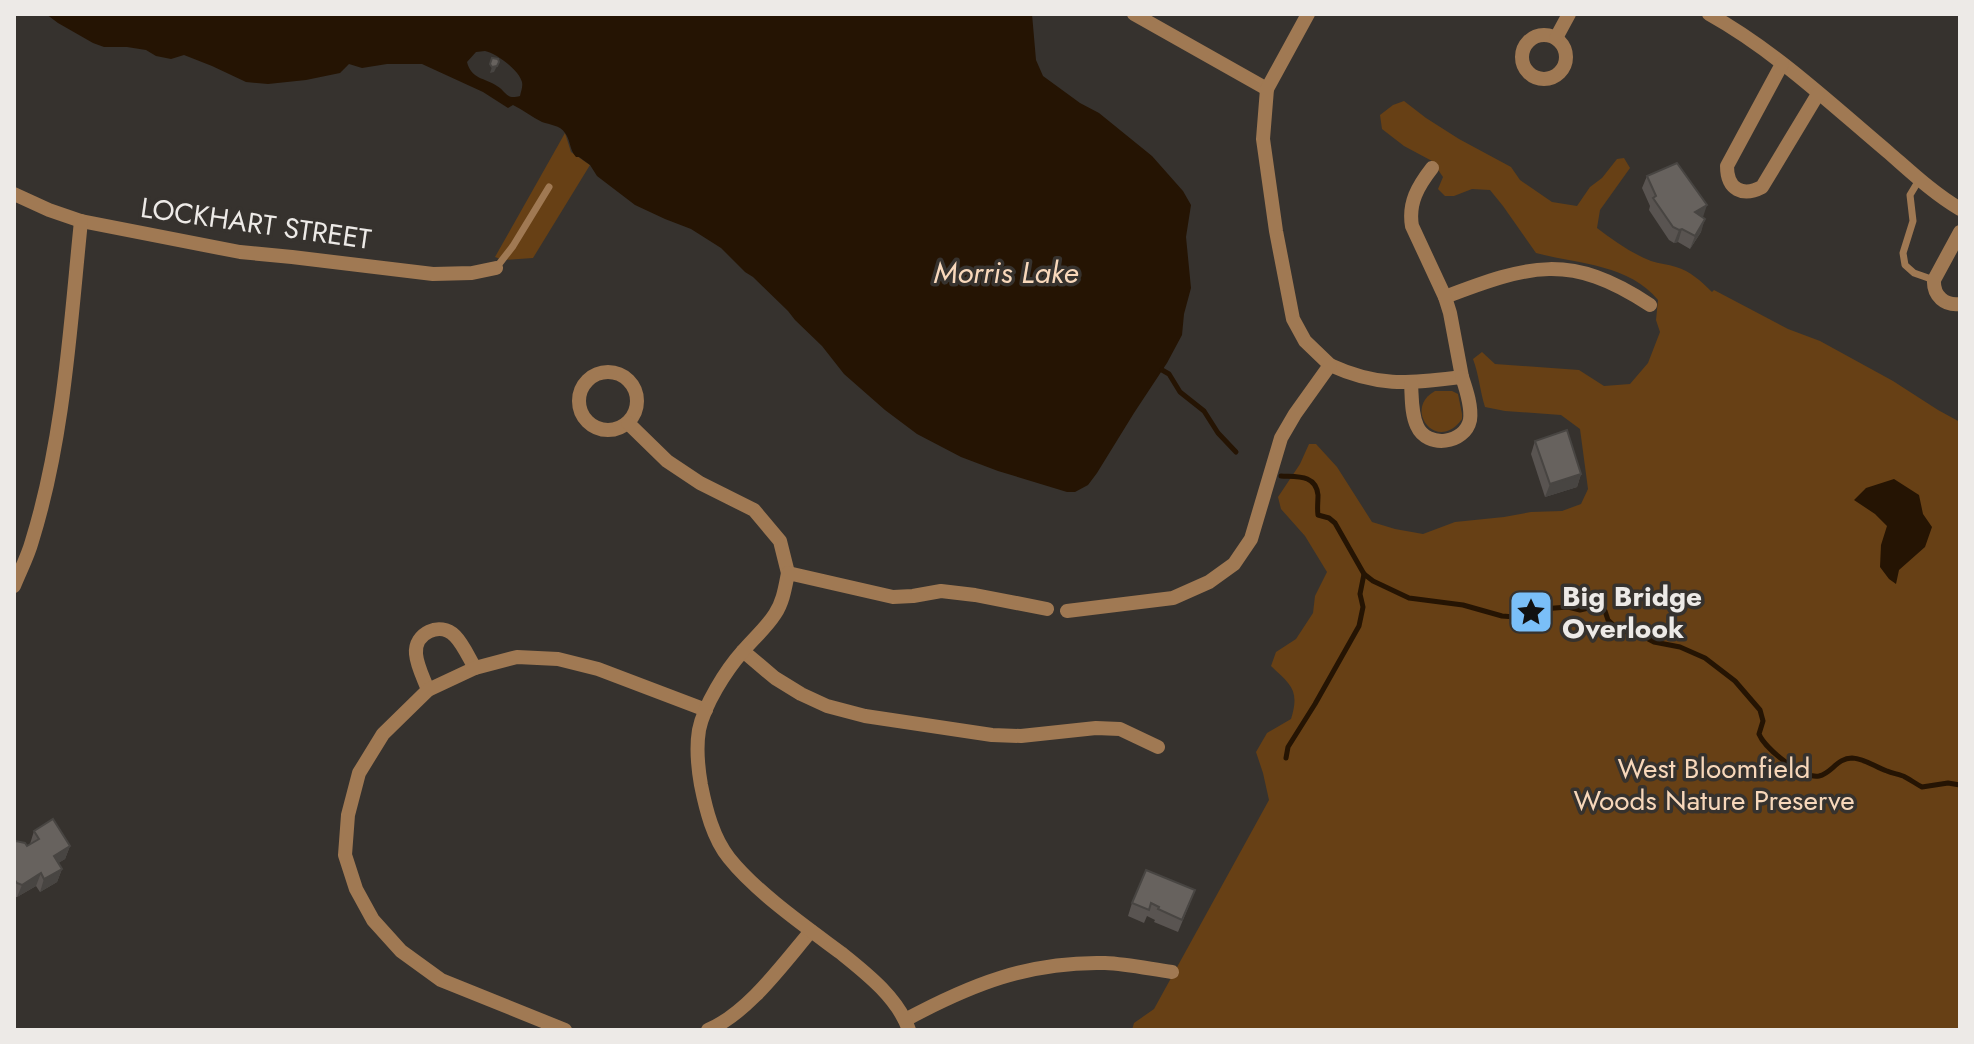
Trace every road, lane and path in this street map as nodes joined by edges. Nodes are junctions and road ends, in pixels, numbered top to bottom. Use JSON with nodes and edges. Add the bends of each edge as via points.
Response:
{"nodes":[{"id":1,"x":1134,"y":14,"type":"edge"},
{"id":2,"x":1308,"y":14,"type":"edge"},
{"id":3,"x":1569,"y":14,"type":"edge"},
{"id":4,"x":1709,"y":14,"type":"edge"},
{"id":5,"x":1556,"y":38,"type":"dead end"},
{"id":6,"x":1782,"y":64,"type":"junction"},
{"id":7,"x":1267,"y":89,"type":"junction"},
{"id":8,"x":1818,"y":94,"type":"junction"},
{"id":9,"x":1432,"y":168,"type":"dead end"},
{"id":10,"x":1919,"y":180,"type":"junction"},
{"id":11,"x":549,"y":187,"type":"dead end"},
{"id":12,"x":14,"y":194,"type":"edge"},
{"id":13,"x":1960,"y":209,"type":"edge"},
{"id":14,"x":81,"y":221,"type":"junction"},
{"id":15,"x":1960,"y":232,"type":"edge"},
{"id":16,"x":496,"y":268,"type":"joint"},
{"id":17,"x":1934,"y":280,"type":"junction"},
{"id":18,"x":1445,"y":297,"type":"junction"},
{"id":19,"x":1960,"y":304,"type":"edge"},
{"id":20,"x":1650,"y":305,"type":"dead end"},
{"id":21,"x":1330,"y":365,"type":"junction"},
{"id":22,"x":1462,"y":377,"type":"junction"},
{"id":23,"x":1411,"y":383,"type":"junction"},
{"id":24,"x":628,"y":423,"type":"junction"},
{"id":25,"x":788,"y":573,"type":"junction"},
{"id":26,"x":14,"y":586,"type":"edge"},
{"id":27,"x":1047,"y":609,"type":"dead end"},
{"id":28,"x":1067,"y":611,"type":"dead end"},
{"id":29,"x":743,"y":651,"type":"junction"},
{"id":30,"x":475,"y":668,"type":"junction"},
{"id":31,"x":428,"y":690,"type":"junction"},
{"id":32,"x":706,"y":710,"type":"junction"},
{"id":33,"x":1158,"y":747,"type":"dead end"},
{"id":34,"x":811,"y":931,"type":"junction"},
{"id":35,"x":1172,"y":972,"type":"dead end"},
{"id":36,"x":907,"y":1025,"type":"edge"},
{"id":37,"x":565,"y":1030,"type":"edge"},
{"id":38,"x":708,"y":1030,"type":"edge"}],
"edges":[{"from":1,"to":7,"type":"street"},
{"from":2,"to":7,"type":"street"},
{"from":3,"to":5,"type":"street"},
{"from":4,"to":6,"type":"street"},
{"from":6,"to":8,"type":"street"},
{"from":6,"to":8,"type":"street","via":[[1727,166],[1735,187],[1742,192],[1762,187]]},
{"from":7,"to":21,"type":"street","via":[[1263,139],[1285,284],[1293,319],[1305,341]]},
{"from":8,"to":10,"type":"street"},
{"from":9,"to":18,"type":"street","via":[[1414,195],[1410,217]]},
{"from":10,"to":13,"type":"street"},
{"from":10,"to":17,"type":"lane","via":[[1910,195],[1913,221],[1903,253],[1905,265],[1914,273]]},
{"from":11,"to":16,"type":"lane"},
{"from":12,"to":14,"type":"street","name":"LOCKHART STREET"},
{"from":14,"to":16,"type":"street","name":"LOCKHART STREET","via":[[240,252],[433,274]]},
{"from":14,"to":26,"type":"street","via":[[45,496]]},
{"from":15,"to":17,"type":"street"},
{"from":17,"to":19,"type":"street","via":[[1941,299]]},
{"from":18,"to":20,"type":"street","via":[[1511,274],[1556,268],[1596,276]]},
{"from":18,"to":22,"type":"street"},
{"from":21,"to":23,"type":"street","via":[[1373,380]]},
{"from":21,"to":28,"type":"street","via":[[1281,438],[1251,539],[1234,564],[1173,598]]},
{"from":22,"to":23,"type":"street"},
{"from":22,"to":23,"type":"street","via":[[1471,418],[1462,434],[1442,441],[1429,439],[1416,425]]},
{"from":24,"to":24,"type":"street","via":[[638,403],[630,382],[610,372],[589,379],[579,399],[586,421],[607,430]]},
{"from":24,"to":25,"type":"street","via":[[667,461],[754,510],[780,541]]},
{"from":25,"to":27,"type":"street","via":[[893,597],[941,591]]},
{"from":25,"to":29,"type":"street","via":[[776,612]]},
{"from":29,"to":32,"type":"street"},
{"from":29,"to":33,"type":"street","via":[[801,694],[865,716],[992,735],[1120,729]]},
{"from":30,"to":31,"type":"street"},
{"from":30,"to":31,"type":"street","via":[[454,635],[429,631],[421,636],[415,653]]},
{"from":30,"to":32,"type":"street","via":[[517,657],[558,659]]},
{"from":31,"to":37,"type":"street","via":[[383,734],[359,773],[345,855],[356,889],[373,920],[401,951],[441,980]]},
{"from":32,"to":34,"type":"street","via":[[698,739],[699,772],[714,831],[728,857],[749,879]]},
{"from":34,"to":36,"type":"street","via":[[876,984]]},
{"from":34,"to":38,"type":"street","via":[[745,1005]]},
{"from":35,"to":36,"type":"street","via":[[1105,963],[1026,970],[946,998]]}]}
